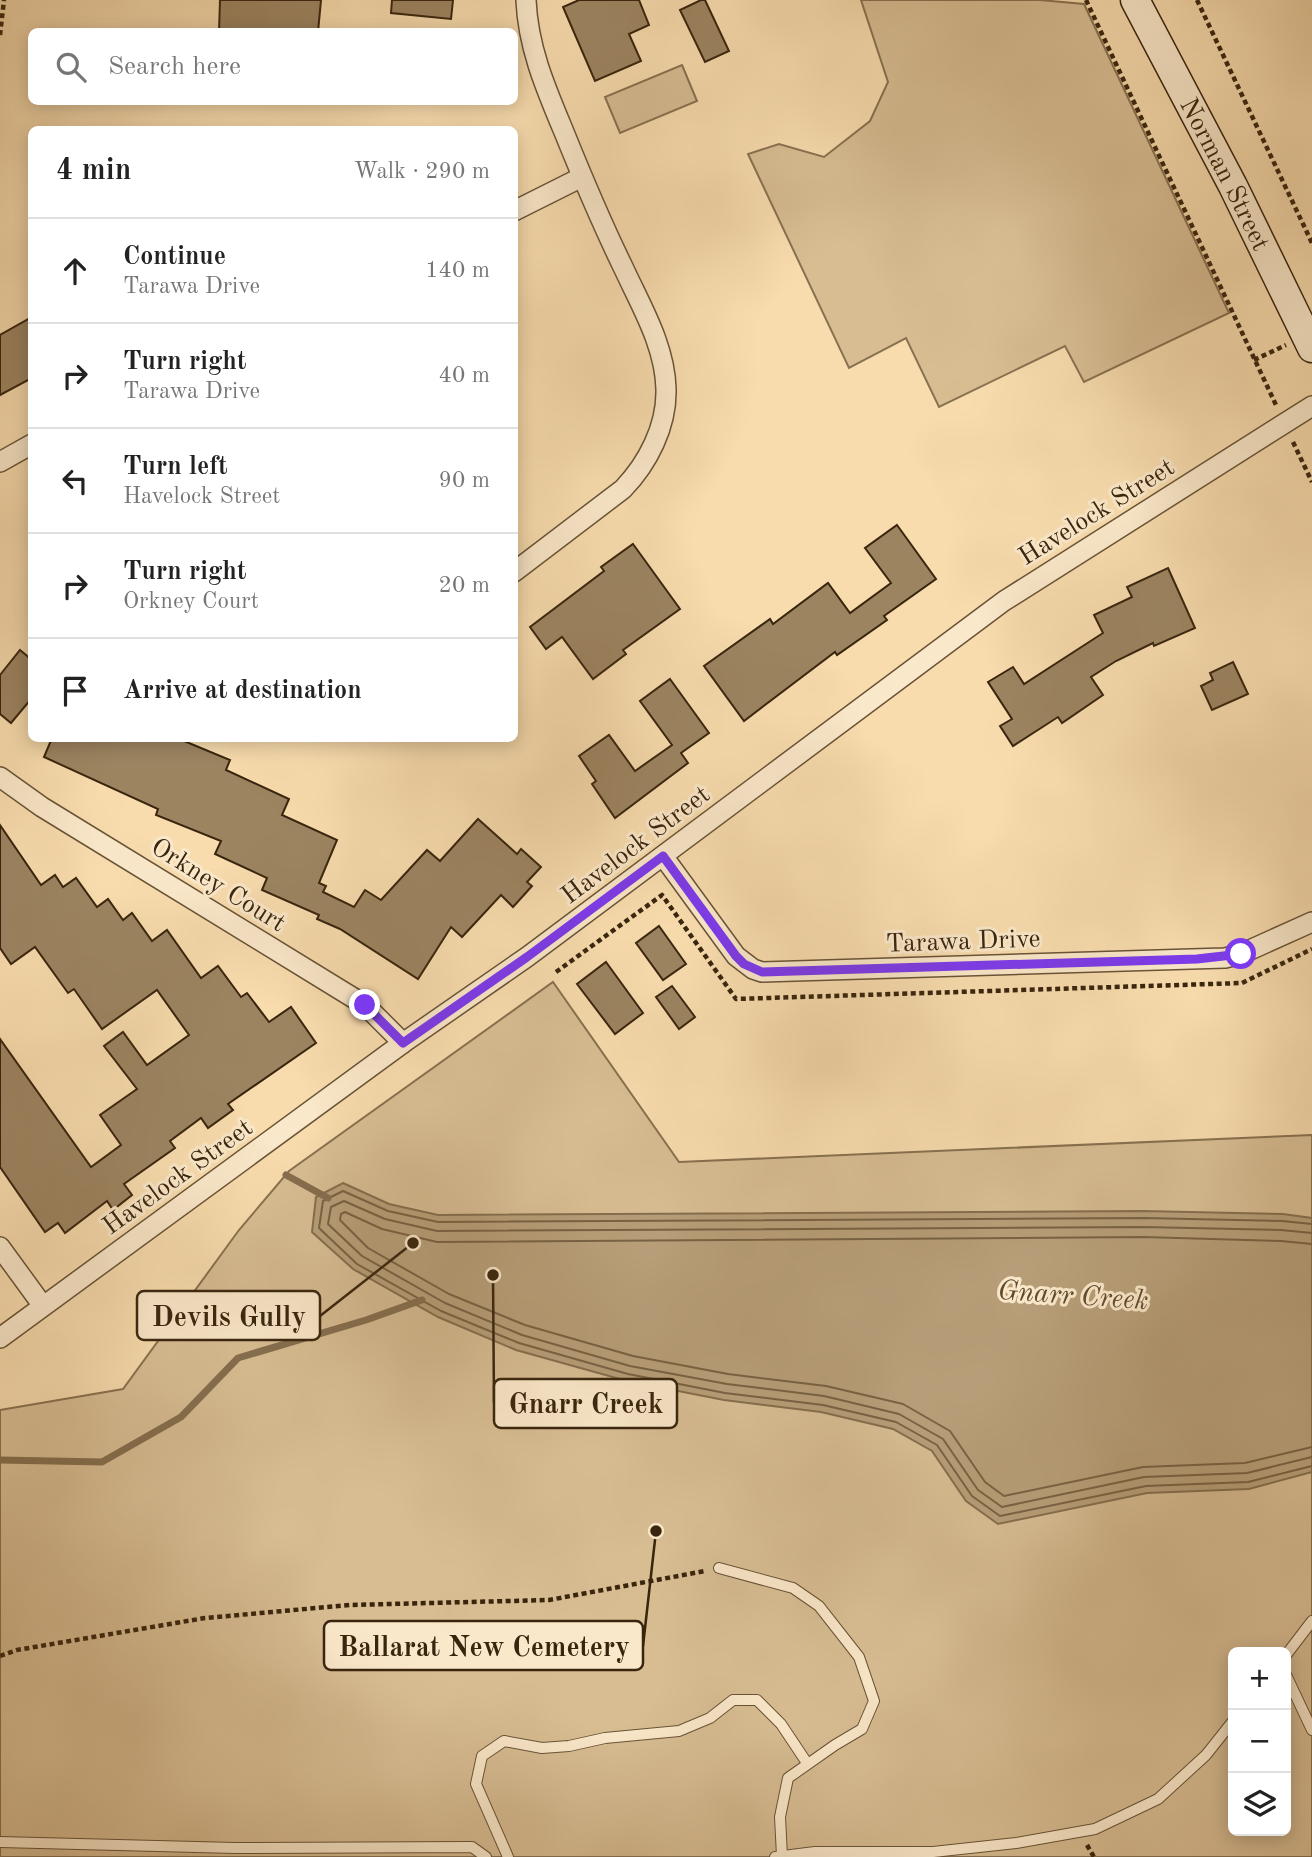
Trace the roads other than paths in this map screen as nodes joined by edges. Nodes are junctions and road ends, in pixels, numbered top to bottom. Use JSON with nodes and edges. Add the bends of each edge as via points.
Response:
{"nodes":[{"id":1,"x":526,"y":0,"type":"edge"},
{"id":2,"x":1135,"y":0,"type":"edge"},
{"id":3,"x":582,"y":177,"type":"junction"},
{"id":4,"x":518,"y":209,"type":"edge"},
{"id":5,"x":1312,"y":348,"type":"edge"},
{"id":6,"x":1312,"y":406,"type":"edge"},
{"id":7,"x":28,"y":446,"type":"edge"},
{"id":8,"x":0,"y":462,"type":"edge"},
{"id":9,"x":518,"y":569,"type":"edge"},
{"id":10,"x":0,"y":778,"type":"edge"},
{"id":11,"x":663,"y":856,"type":"junction"},
{"id":12,"x":1312,"y":922,"type":"edge"},
{"id":13,"x":403,"y":1043,"type":"junction"},
{"id":14,"x":0,"y":1247,"type":"edge"},
{"id":15,"x":43,"y":1306,"type":"junction"},
{"id":16,"x":0,"y":1338,"type":"edge"},
{"id":17,"x":719,"y":1568,"type":"road end"},
{"id":18,"x":1312,"y":1621,"type":"edge"},
{"id":19,"x":1291,"y":1648,"type":"edge"},
{"id":20,"x":1291,"y":1686,"type":"edge"},
{"id":21,"x":1228,"y":1727,"type":"edge"},
{"id":22,"x":1312,"y":1730,"type":"edge"},
{"id":23,"x":807,"y":1763,"type":"junction"},
{"id":24,"x":0,"y":1842,"type":"edge"},
{"id":25,"x":778,"y":1856,"type":"edge"},
{"id":26,"x":486,"y":1857,"type":"edge"},
{"id":27,"x":508,"y":1857,"type":"edge"}],
"edges":[{"from":1,"to":3,"type":"street","via":[[539,72]]},
{"from":2,"to":5,"type":"street","name":"Norman Street"},
{"from":3,"to":4,"type":"street"},
{"from":3,"to":9,"type":"street","via":[[660,350],[664,414],[636,475],[623,489]]},
{"from":6,"to":11,"type":"street","name":"Havelock Street","via":[[1004,601]]},
{"from":7,"to":8,"type":"street"},
{"from":10,"to":13,"type":"street","name":"Orkney Court","via":[[365,1005]]},
{"from":11,"to":12,"type":"street","name":"Tarawa Drive","via":[[736,956],[762,972],[1225,958]]},
{"from":11,"to":13,"type":"street","name":"Havelock Street"},
{"from":13,"to":15,"type":"street","name":"Havelock Street"},
{"from":14,"to":15,"type":"street"},
{"from":15,"to":16,"type":"street","name":"Havelock Street"},
{"from":17,"to":23,"type":"lane","via":[[793,1588],[820,1606],[859,1657],[874,1701],[862,1730]]},
{"from":18,"to":19,"type":"lane"},
{"from":20,"to":22,"type":"lane"},
{"from":21,"to":25,"type":"lane","via":[[1206,1755],[1158,1799],[1095,1829],[933,1852]]},
{"from":23,"to":25,"type":"lane","via":[[788,1778]]},
{"from":23,"to":27,"type":"lane","via":[[757,1700],[733,1700],[710,1718],[679,1731],[542,1748],[504,1741],[482,1756],[476,1784]]},
{"from":24,"to":26,"type":"lane","via":[[235,1849],[472,1847]]}]}
